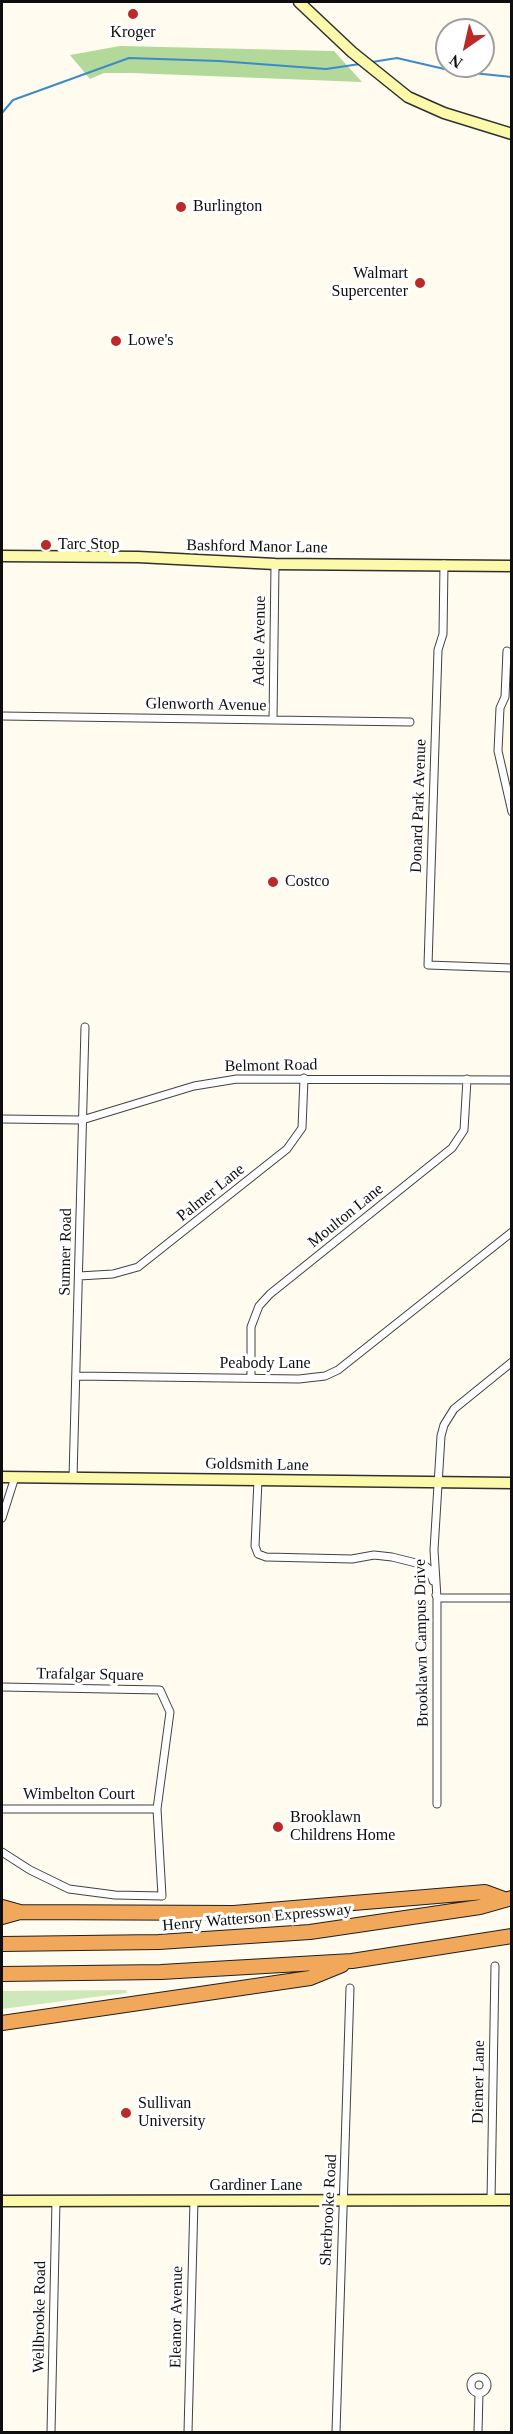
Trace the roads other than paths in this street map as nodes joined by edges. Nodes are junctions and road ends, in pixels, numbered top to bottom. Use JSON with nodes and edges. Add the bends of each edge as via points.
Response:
{"nodes":[{"id":1,"x":299,"y":2,"type":"edge"},
{"id":2,"x":512,"y":135,"type":"edge"},
{"id":3,"x":2,"y":555,"type":"edge"},
{"id":4,"x":275,"y":564,"type":"junction"},
{"id":5,"x":444,"y":564,"type":"junction"},
{"id":6,"x":512,"y":566,"type":"edge"},
{"id":7,"x":507,"y":651,"type":"dead end"},
{"id":8,"x":2,"y":716,"type":"edge"},
{"id":9,"x":273,"y":720,"type":"junction"},
{"id":10,"x":410,"y":722,"type":"dead end"},
{"id":11,"x":512,"y":812,"type":"edge"},
{"id":12,"x":512,"y":968,"type":"edge"},
{"id":13,"x":85,"y":1027,"type":"dead end"},
{"id":14,"x":304,"y":1078,"type":"junction"},
{"id":15,"x":467,"y":1080,"type":"junction"},
{"id":16,"x":512,"y":1080,"type":"edge"},
{"id":17,"x":2,"y":1119,"type":"edge"},
{"id":18,"x":82,"y":1119,"type":"junction"},
{"id":19,"x":512,"y":1232,"type":"edge"},
{"id":20,"x":79,"y":1276,"type":"junction"},
{"id":21,"x":512,"y":1362,"type":"edge"},
{"id":22,"x":77,"y":1376,"type":"junction"},
{"id":23,"x":251,"y":1378,"type":"junction"},
{"id":24,"x":2,"y":1477,"type":"edge"},
{"id":25,"x":15,"y":1477,"type":"junction"},
{"id":26,"x":73,"y":1478,"type":"junction"},
{"id":27,"x":258,"y":1480,"type":"junction"},
{"id":28,"x":439,"y":1482,"type":"junction"},
{"id":29,"x":512,"y":1483,"type":"edge"},
{"id":30,"x":2,"y":1518,"type":"edge"},
{"id":31,"x":437,"y":1598,"type":"junction"},
{"id":32,"x":512,"y":1598,"type":"edge"},
{"id":33,"x":2,"y":1687,"type":"edge"},
{"id":34,"x":437,"y":1804,"type":"dead end"},
{"id":35,"x":2,"y":1809,"type":"edge"},
{"id":36,"x":157,"y":1809,"type":"junction"},
{"id":37,"x":2,"y":1852,"type":"edge"},
{"id":38,"x":508,"y":1898,"type":"edge"},
{"id":39,"x":2,"y":1907,"type":"edge"},
{"id":40,"x":20,"y":1912,"type":"junction"},
{"id":41,"x":2,"y":1917,"type":"edge"},
{"id":42,"x":512,"y":1936,"type":"edge"},
{"id":43,"x":2,"y":1944,"type":"edge"},
{"id":44,"x":352,"y":1961,"type":"junction"},
{"id":45,"x":495,"y":1966,"type":"dead end"},
{"id":46,"x":2,"y":1974,"type":"edge"},
{"id":47,"x":350,"y":1988,"type":"dead end"},
{"id":48,"x":20,"y":2021,"type":"junction"},
{"id":49,"x":2,"y":2023,"type":"edge"},
{"id":50,"x":2,"y":2029,"type":"edge"},
{"id":51,"x":491,"y":2200,"type":"junction"},
{"id":52,"x":512,"y":2200,"type":"edge"},
{"id":53,"x":2,"y":2201,"type":"edge"},
{"id":54,"x":56,"y":2201,"type":"junction"},
{"id":55,"x":194,"y":2201,"type":"junction"},
{"id":56,"x":343,"y":2201,"type":"junction"},
{"id":57,"x":479,"y":2393,"type":"dead end"},
{"id":58,"x":51,"y":2433,"type":"edge"},
{"id":59,"x":188,"y":2433,"type":"edge"},
{"id":60,"x":336,"y":2433,"type":"edge"},
{"id":61,"x":478,"y":2433,"type":"edge"}],
"edges":[{"from":1,"to":2,"type":"street","via":[[408,97]]},
{"from":3,"to":4,"type":"street","name":"Bashford Manor Lane"},
{"from":4,"to":5,"type":"street","name":"Bashford Manor Lane"},
{"from":4,"to":9,"type":"street","name":"Adele Avenue"},
{"from":5,"to":6,"type":"street","name":"Bashford Manor Lane"},
{"from":5,"to":12,"type":"street","name":"Donard Park Avenue","via":[[428,965]]},
{"from":7,"to":11,"type":"street","via":[[498,751]]},
{"from":8,"to":9,"type":"street","name":"Glenworth Avenue"},
{"from":9,"to":10,"type":"street","name":"Glenworth Avenue"},
{"from":13,"to":18,"type":"street","name":"Sumner Road"},
{"from":14,"to":15,"type":"street","name":"Belmont Road"},
{"from":14,"to":18,"type":"street","name":"Belmont Road","via":[[220,1080]]},
{"from":14,"to":20,"type":"street","name":"Palmer Lane","via":[[302,1128],[287,1149],[145,1263],[130,1271]]},
{"from":15,"to":16,"type":"street","name":"Belmont Road"},
{"from":15,"to":23,"type":"street","name":"Moulton Lane","via":[[464,1130],[452,1148],[259,1306],[251,1327]]},
{"from":17,"to":18,"type":"street","name":"Belmont Road"},
{"from":18,"to":20,"type":"street","name":"Sumner Road"},
{"from":19,"to":23,"type":"street","name":"Peabody Lane","via":[[338,1370],[314,1378]]},
{"from":20,"to":22,"type":"street","name":"Sumner Road"},
{"from":21,"to":28,"type":"street","via":[[450,1415],[441,1436]]},
{"from":22,"to":23,"type":"street","name":"Peabody Lane"},
{"from":22,"to":26,"type":"street","name":"Sumner Road"},
{"from":24,"to":25,"type":"street","name":"Goldsmith Lane"},
{"from":25,"to":26,"type":"street","name":"Goldsmith Lane"},
{"from":25,"to":30,"type":"street"},
{"from":26,"to":27,"type":"street","name":"Goldsmith Lane"},
{"from":27,"to":28,"type":"street","name":"Goldsmith Lane"},
{"from":27,"to":31,"type":"street","via":[[258,1554],[352,1559],[374,1555],[417,1563],[429,1569]]},
{"from":28,"to":29,"type":"street","name":"Goldsmith Lane"},
{"from":28,"to":31,"type":"street","name":"Brooklawn Campus Drive","via":[[434,1550]]},
{"from":31,"to":32,"type":"street"},
{"from":31,"to":34,"type":"street","name":"Brooklawn Campus Drive"},
{"from":33,"to":36,"type":"street","name":"Trafalgar Square","via":[[160,1690],[170,1712]]},
{"from":35,"to":36,"type":"street","name":"Wimbelton Court"},
{"from":36,"to":37,"type":"street","name":"Trafalgar Square","via":[[162,1896],[115,1895],[69,1888]]},
{"from":38,"to":40,"type":"highway","via":[[485,1892],[234,1913]]},
{"from":38,"to":43,"type":"highway","name":"Henry Watterson Expressway","via":[[470,1909],[310,1932],[159,1942]]},
{"from":39,"to":40,"type":"highway"},
{"from":40,"to":41,"type":"highway"},
{"from":42,"to":44,"type":"highway"},
{"from":44,"to":46,"type":"highway","via":[[161,1972]]},
{"from":44,"to":48,"type":"highway","via":[[310,1978]]},
{"from":45,"to":51,"type":"street","name":"Diemer Lane"},
{"from":47,"to":56,"type":"street","name":"Sherbrooke Road"},
{"from":48,"to":49,"type":"highway"},
{"from":48,"to":50,"type":"highway","via":[[12,2028]]},
{"from":51,"to":52,"type":"street","name":"Gardiner Lane"},
{"from":51,"to":56,"type":"street","name":"Gardiner Lane"},
{"from":53,"to":54,"type":"street","name":"Gardiner Lane"},
{"from":54,"to":55,"type":"street","name":"Gardiner Lane"},
{"from":54,"to":58,"type":"street","name":"Wellbrooke Road"},
{"from":55,"to":56,"type":"street","name":"Gardiner Lane"},
{"from":55,"to":59,"type":"street","name":"Eleanor Avenue"},
{"from":56,"to":60,"type":"street","name":"Sherbrooke Road"},
{"from":57,"to":61,"type":"street"}]}
